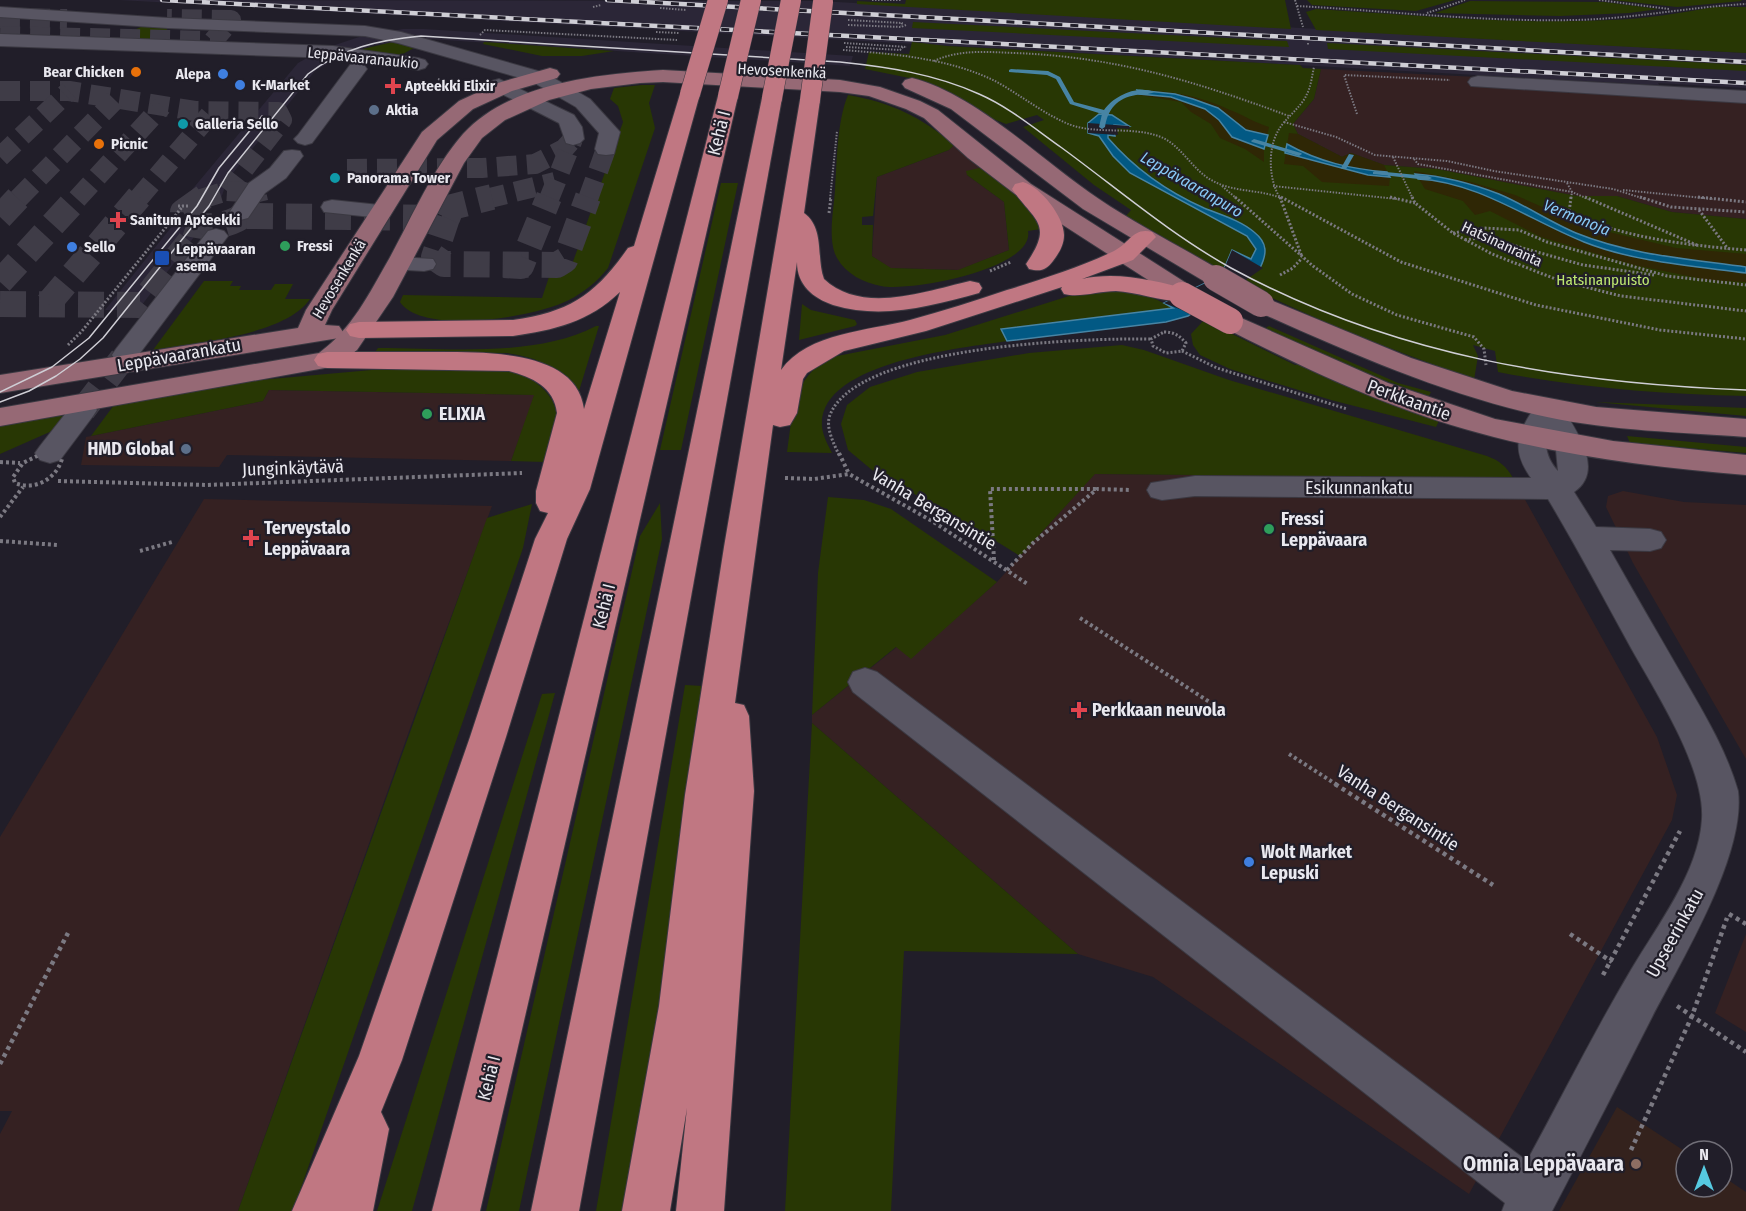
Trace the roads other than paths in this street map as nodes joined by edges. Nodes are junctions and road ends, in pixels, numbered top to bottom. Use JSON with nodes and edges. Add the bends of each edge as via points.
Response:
{"nodes":[{"id":1,"x":718,"y":0,"type":"edge"},
{"id":2,"x":751,"y":0,"type":"edge"},
{"id":3,"x":791,"y":0,"type":"edge"},
{"id":4,"x":824,"y":0,"type":"edge"},
{"id":5,"x":0,"y":12,"type":"edge"},
{"id":6,"x":159,"y":22,"type":"junction"},
{"id":7,"x":390,"y":36,"type":"junction"},
{"id":8,"x":0,"y":40,"type":"edge"},
{"id":9,"x":99,"y":43,"type":"junction"},
{"id":10,"x":144,"y":46,"type":"junction"},
{"id":11,"x":217,"y":50,"type":"junction"},
{"id":12,"x":450,"y":52,"type":"junction"},
{"id":13,"x":428,"y":65,"type":"junction"},
{"id":14,"x":357,"y":69,"type":"dead end"},
{"id":15,"x":538,"y":77,"type":"junction"},
{"id":16,"x":1478,"y":82,"type":"road end"},
{"id":17,"x":505,"y":87,"type":"junction"},
{"id":18,"x":562,"y":90,"type":"junction"},
{"id":19,"x":1745,"y":97,"type":"edge"},
{"id":20,"x":530,"y":100,"type":"junction"},
{"id":21,"x":588,"y":108,"type":"junction"},
{"id":22,"x":606,"y":149,"type":"tunnel mouth"},
{"id":23,"x":231,"y":188,"type":"tunnel mouth"},
{"id":24,"x":257,"y":188,"type":"junction"},
{"id":25,"x":1023,"y":189,"type":"junction"},
{"id":26,"x":332,"y":207,"type":"dead end"},
{"id":27,"x":794,"y":209,"type":"junction"},
{"id":28,"x":381,"y":211,"type":"junction"},
{"id":29,"x":240,"y":213,"type":"tunnel mouth"},
{"id":30,"x":653,"y":226,"type":"junction"},
{"id":31,"x":216,"y":236,"type":"dead end"},
{"id":32,"x":1144,"y":237,"type":"junction"},
{"id":33,"x":1105,"y":241,"type":"junction"},
{"id":34,"x":1125,"y":255,"type":"junction"},
{"id":35,"x":399,"y":264,"type":"junction"},
{"id":36,"x":424,"y":264,"type":"dead end"},
{"id":37,"x":1038,"y":264,"type":"junction"},
{"id":38,"x":1183,"y":294,"type":"junction"},
{"id":39,"x":1018,"y":295,"type":"junction"},
{"id":40,"x":1230,"y":321,"type":"joint"},
{"id":41,"x":359,"y":330,"type":"junction"},
{"id":42,"x":308,"y":334,"type":"junction"},
{"id":43,"x":125,"y":355,"type":"tunnel mouth"},
{"id":44,"x":327,"y":360,"type":"junction"},
{"id":45,"x":0,"y":384,"type":"edge"},
{"id":46,"x":1548,"y":408,"type":"junction"},
{"id":47,"x":84,"y":410,"type":"tunnel mouth"},
{"id":48,"x":0,"y":417,"type":"edge"},
{"id":49,"x":1746,"y":428,"type":"edge"},
{"id":50,"x":1532,"y":437,"type":"junction"},
{"id":51,"x":1571,"y":445,"type":"junction"},
{"id":52,"x":50,"y":453,"type":"dead end"},
{"id":53,"x":756,"y":458,"type":"junction"},
{"id":54,"x":1746,"y":465,"type":"edge"},
{"id":55,"x":1557,"y":489,"type":"junction"},
{"id":56,"x":1162,"y":490,"type":"road end"},
{"id":57,"x":1587,"y":538,"type":"junction"},
{"id":58,"x":551,"y":539,"type":"junction"},
{"id":59,"x":1650,"y":540,"type":"dead end"},
{"id":60,"x":727,"y":645,"type":"junction"},
{"id":61,"x":866,"y":682,"type":"dead end"},
{"id":62,"x":380,"y":1060,"type":"junction"},
{"id":63,"x":1530,"y":1203,"type":"edge"},
{"id":64,"x":316,"y":1211,"type":"edge"},
{"id":65,"x":349,"y":1211,"type":"edge"},
{"id":66,"x":456,"y":1211,"type":"edge"},
{"id":67,"x":555,"y":1211,"type":"edge"},
{"id":68,"x":646,"y":1211,"type":"edge"},
{"id":69,"x":700,"y":1211,"type":"edge"}],
"edges":[{"from":1,"to":30,"type":"highway","bridge":true},
{"from":2,"to":66,"type":"highway","name":"Kehä I","bridge":true},
{"from":3,"to":67,"type":"highway","bridge":true},
{"from":4,"to":27,"type":"highway","bridge":true},
{"from":5,"to":6,"type":"street","name":"Leppävaaranaukio"},
{"from":6,"to":7,"type":"street","name":"Leppävaaranaukio","via":[[365,31]]},
{"from":6,"to":9,"type":"street","name":"Leppävaaranaukio","via":[[125,26]]},
{"from":6,"to":10,"type":"street","name":"Leppävaaranaukio","via":[[173,27],[173,32]]},
{"from":7,"to":11,"type":"street","name":"Leppävaaranaukio","via":[[360,41],[242,37],[227,40]]},
{"from":7,"to":12,"type":"street","name":"Leppävaaranaukio"},
{"from":8,"to":9,"type":"street","name":"Leppävaaranaukio"},
{"from":9,"to":10,"type":"street","name":"Leppävaaranaukio"},
{"from":10,"to":11,"type":"street","name":"Leppävaaranaukio"},
{"from":11,"to":13,"type":"street","name":"Leppävaaranaukio","via":[[333,52]]},
{"from":12,"to":13,"type":"street"},
{"from":12,"to":15,"type":"street","name":"Leppävaaranaukio"},
{"from":13,"to":17,"type":"street","name":"Leppävaaranaukio"},
{"from":14,"to":24,"type":"street","via":[[278,173]]},
{"from":15,"to":17,"type":"main road","name":"Hevosenkenkä"},
{"from":15,"to":18,"type":"street","name":"Leppävaaranaukio"},
{"from":15,"to":32,"type":"main road","name":"Hevosenkenkä","via":[[606,65],[657,63],[853,75],[912,85],[958,105],[1091,204]]},
{"from":16,"to":19,"type":"street"},
{"from":17,"to":20,"type":"street","name":"Leppävaaranaukio"},
{"from":17,"to":28,"type":"main road","name":"Hevosenkenkä","via":[[466,105],[429,136]]},
{"from":18,"to":20,"type":"main road","name":"Hevosenkenkä"},
{"from":18,"to":21,"type":"street","name":"Leppävaaranaukio"},
{"from":18,"to":25,"type":"main road","name":"Hevosenkenkä","via":[[663,76],[873,91],[932,114]]},
{"from":20,"to":21,"type":"street","name":"Leppävaaranaukio","via":[[567,119],[573,139]]},
{"from":20,"to":35,"type":"main road","name":"Hevosenkenkä","via":[[490,122],[471,138],[453,163]]},
{"from":21,"to":22,"type":"street","name":"Leppävaaranaukio","via":[[610,132]]},
{"from":23,"to":24,"type":"street"},
{"from":24,"to":29,"type":"street"},
{"from":25,"to":33,"type":"main road","name":"Hevosenkenkä"},
{"from":25,"to":37,"type":"highway","via":[[1053,225],[1051,246]]},
{"from":26,"to":28,"type":"street"},
{"from":27,"to":37,"type":"highway","via":[[808,243],[811,277],[817,286],[842,300],[863,305],[889,306],[929,298],[1010,276]]},
{"from":27,"to":53,"type":"highway"},
{"from":28,"to":42,"type":"main road","name":"Hevosenkenkä"},
{"from":30,"to":41,"type":"highway","via":[[620,279],[604,296],[562,319],[513,328]]},
{"from":30,"to":58,"type":"highway","via":[[574,489]]},
{"from":31,"to":43,"type":"street"},
{"from":32,"to":33,"type":"highway"},
{"from":32,"to":34,"type":"highway"},
{"from":32,"to":46,"type":"main road","name":"Perkkaantie","bridge":true,"via":[[1261,304],[1354,345],[1446,381]]},
{"from":33,"to":34,"type":"main road"},
{"from":33,"to":37,"type":"highway"},
{"from":34,"to":38,"type":"main road"},
{"from":34,"to":39,"type":"highway"},
{"from":35,"to":36,"type":"street"},
{"from":35,"to":41,"type":"main road","name":"Hevosenkenkä"},
{"from":38,"to":39,"type":"highway","via":[[1106,282],[1055,294]]},
{"from":38,"to":40,"type":"highway","bridge":true},
{"from":39,"to":53,"type":"highway","via":[[917,326],[835,345],[815,355],[797,367],[789,379],[783,413]]},
{"from":40,"to":50,"type":"main road","name":"Perkkaantie","via":[[1305,359],[1395,397]]},
{"from":41,"to":42,"type":"main road","name":"Leppävaarankatu"},
{"from":41,"to":44,"type":"main road","name":"Hevosenkenkä"},
{"from":42,"to":44,"type":"main road","name":"Hevosenkenkä"},
{"from":42,"to":45,"type":"main road","name":"Leppävaarankatu"},
{"from":44,"to":48,"type":"main road","name":"Leppävaarankatu"},
{"from":44,"to":58,"type":"highway","via":[[498,361],[522,365],[558,384],[569,397],[571,414],[551,490]]},
{"from":46,"to":49,"type":"main road","name":"Perkkaantie"},
{"from":46,"to":50,"type":"street"},
{"from":46,"to":51,"type":"street"},
{"from":47,"to":52,"type":"street"},
{"from":50,"to":51,"type":"main road","name":"Perkkaantie"},
{"from":50,"to":55,"type":"street","name":"Upseerinkatu","via":[[1534,461]]},
{"from":51,"to":54,"type":"main road","name":"Perkkaantie"},
{"from":51,"to":55,"type":"street","via":[[1572,479]]},
{"from":53,"to":60,"type":"highway"},
{"from":55,"to":56,"type":"street","name":"Esikunnankatu","via":[[1195,486]]},
{"from":55,"to":57,"type":"street","name":"Upseerinkatu"},
{"from":57,"to":59,"type":"street"},
{"from":57,"to":63,"type":"street","name":"Upseerinkatu","via":[[1694,729],[1719,792],[1721,819],[1718,840],[1682,926],[1628,973]]},
{"from":58,"to":62,"type":"highway"},
{"from":60,"to":68,"type":"highway","via":[[704,795],[681,1006]]},
{"from":60,"to":69,"type":"highway","via":[[735,791]]},
{"from":61,"to":63,"type":"street"},
{"from":62,"to":64,"type":"highway"},
{"from":62,"to":65,"type":"highway"}]}
